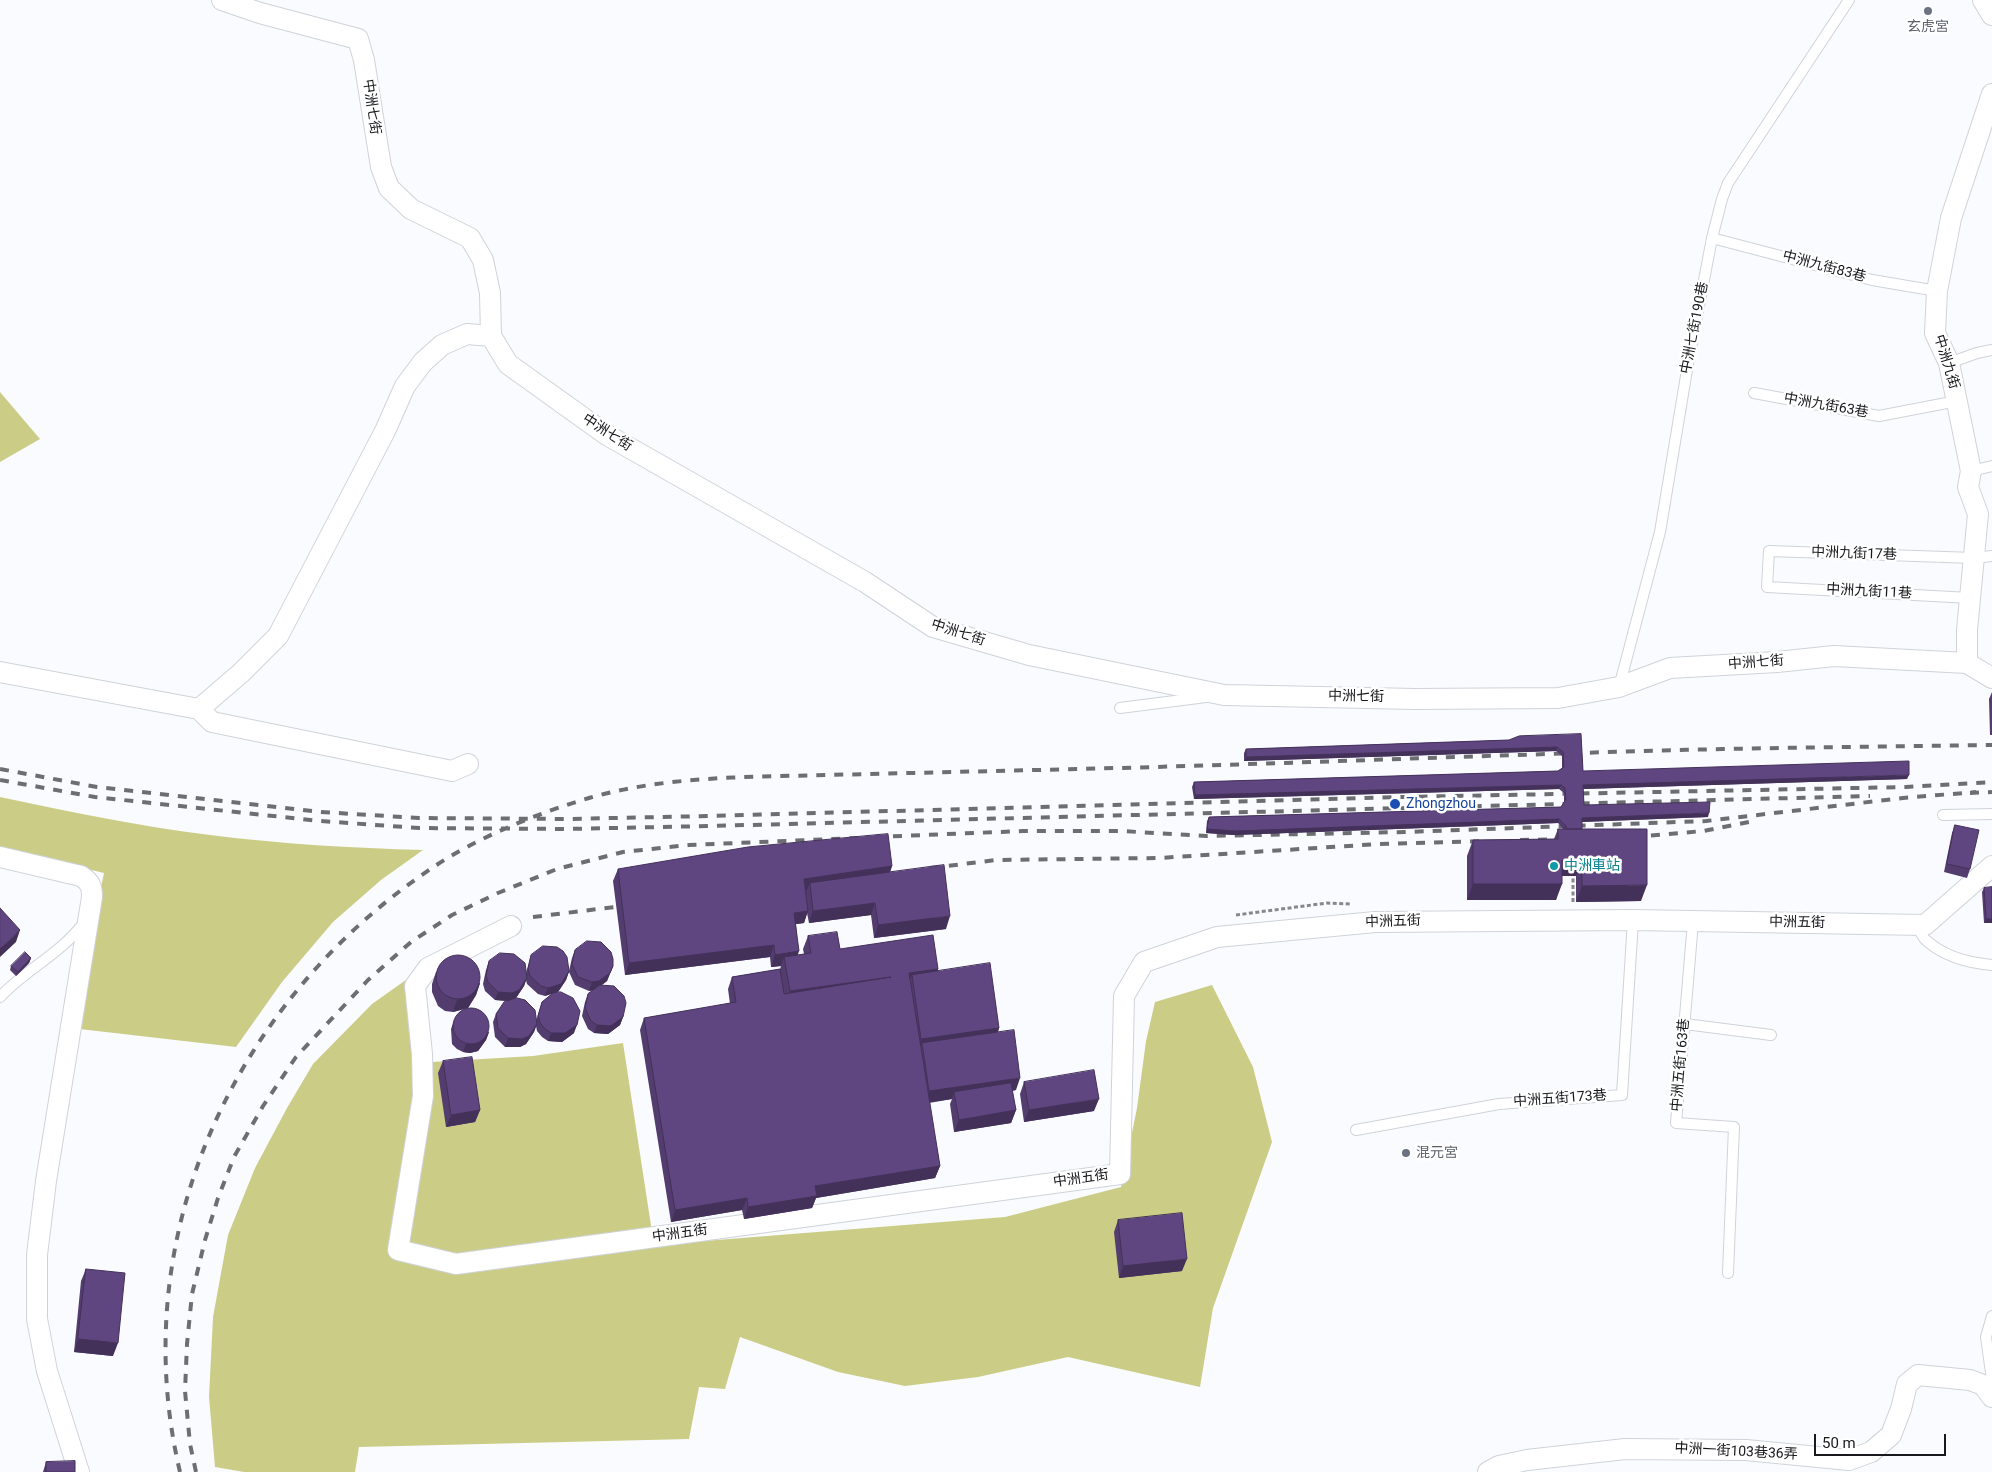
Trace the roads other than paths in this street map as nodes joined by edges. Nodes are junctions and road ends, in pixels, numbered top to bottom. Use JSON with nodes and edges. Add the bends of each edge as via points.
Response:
{"nodes":[{"id":1,"x":222,"y":0,"type":"edge"},
{"id":2,"x":1849,"y":0,"type":"edge"},
{"id":3,"x":1983,"y":0,"type":"edge"},
{"id":4,"x":1992,"y":15,"type":"edge"},
{"id":5,"x":1992,"y":94,"type":"edge"},
{"id":6,"x":1712,"y":238,"type":"junction"},
{"id":7,"x":1937,"y":291,"type":"junction"},
{"id":8,"x":491,"y":336,"type":"junction"},
{"id":9,"x":1992,"y":350,"type":"edge"},
{"id":10,"x":1949,"y":363,"type":"junction"},
{"id":11,"x":1754,"y":393,"type":"dead end"},
{"id":12,"x":1957,"y":401,"type":"junction"},
{"id":13,"x":1992,"y":466,"type":"edge"},
{"id":14,"x":1971,"y":471,"type":"junction"},
{"id":15,"x":1983,"y":557,"type":"edge"},
{"id":16,"x":1767,"y":587,"type":"joint"},
{"id":17,"x":1970,"y":598,"type":"junction"},
{"id":18,"x":1967,"y":663,"type":"junction"},
{"id":19,"x":0,"y":672,"type":"edge"},
{"id":20,"x":1992,"y":678,"type":"edge"},
{"id":21,"x":1619,"y":687,"type":"junction"},
{"id":22,"x":1224,"y":694,"type":"junction"},
{"id":23,"x":1120,"y":708,"type":"dead end"},
{"id":24,"x":199,"y":709,"type":"junction"},
{"id":25,"x":468,"y":764,"type":"dead end"},
{"id":26,"x":1992,"y":814,"type":"edge"},
{"id":27,"x":1943,"y":815,"type":"dead end"},
{"id":28,"x":0,"y":857,"type":"edge"},
{"id":29,"x":1992,"y":866,"type":"edge"},
{"id":30,"x":88,"y":918,"type":"junction"},
{"id":31,"x":1633,"y":920,"type":"junction"},
{"id":32,"x":1693,"y":922,"type":"junction"},
{"id":33,"x":1917,"y":925,"type":"junction"},
{"id":34,"x":511,"y":926,"type":"dead end"},
{"id":35,"x":1992,"y":965,"type":"edge"},
{"id":36,"x":0,"y":997,"type":"edge"},
{"id":37,"x":1685,"y":1024,"type":"junction"},
{"id":38,"x":1771,"y":1035,"type":"dead end"},
{"id":39,"x":1356,"y":1130,"type":"dead end"},
{"id":40,"x":1728,"y":1273,"type":"dead end"},
{"id":41,"x":1992,"y":1316,"type":"edge"},
{"id":42,"x":1992,"y":1380,"type":"edge"},
{"id":43,"x":1992,"y":1397,"type":"edge"},
{"id":44,"x":79,"y":1472,"type":"edge"},
{"id":45,"x":1488,"y":1472,"type":"edge"}],
"edges":[{"from":1,"to":8,"type":"street","name":"中洲七街","via":[[358,40],[381,167],[389,188],[411,209],[470,238],[483,260],[490,293]]},
{"from":2,"to":6,"type":"lane","name":"中洲七街190巷","via":[[1728,183]]},
{"from":3,"to":4,"type":"street"},
{"from":5,"to":7,"type":"street","name":"中洲九街","via":[[1951,218]]},
{"from":6,"to":7,"type":"lane","name":"中洲九街83巷","via":[[1872,280]]},
{"from":6,"to":21,"type":"lane","name":"中洲七街190巷","via":[[1660,532]]},
{"from":7,"to":10,"type":"street","name":"中洲九街","via":[[1936,333]]},
{"from":8,"to":22,"type":"street","name":"中洲七街","via":[[508,364],[607,435],[865,582],[933,627],[1029,655]]},
{"from":8,"to":24,"type":"street","via":[[467,334],[442,345],[423,362],[405,386],[385,431],[278,636]]},
{"from":9,"to":10,"type":"lane"},
{"from":10,"to":12,"type":"street","name":"中洲九街"},
{"from":11,"to":12,"type":"lane","name":"中洲九街63巷","via":[[1880,416]]},
{"from":12,"to":14,"type":"street","name":"中洲九街"},
{"from":13,"to":14,"type":"lane"},
{"from":14,"to":15,"type":"street","name":"中洲九街","via":[[1968,487],[1978,514]]},
{"from":15,"to":16,"type":"lane","name":"中洲九街17巷","via":[[1769,551]]},
{"from":15,"to":17,"type":"street","name":"中洲九街"},
{"from":16,"to":17,"type":"lane","name":"中洲九街11巷"},
{"from":17,"to":18,"type":"street","name":"中洲九街"},
{"from":18,"to":20,"type":"street","name":"中洲七街"},
{"from":18,"to":21,"type":"street","name":"中洲七街","via":[[1834,656],[1670,668]]},
{"from":19,"to":24,"type":"street"},
{"from":21,"to":22,"type":"street","name":"中洲七街","via":[[1558,698]]},
{"from":22,"to":23,"type":"lane"},
{"from":24,"to":25,"type":"street","via":[[212,722],[452,771]]},
{"from":26,"to":27,"type":"lane"},
{"from":28,"to":30,"type":"street","via":[[88,880],[92,887]]},
{"from":29,"to":33,"type":"street","name":"中洲五街","via":[[1925,925]]},
{"from":30,"to":36,"type":"lane","via":[[58,951]]},
{"from":30,"to":44,"type":"street","via":[[37,1255],[37,1319],[45,1362]]},
{"from":31,"to":32,"type":"street","name":"中洲五街"},
{"from":31,"to":34,"type":"street","name":"中洲五街","via":[[1376,922],[1217,937],[1144,962],[1124,996],[1120,1174],[456,1264],[398,1250],[423,1096],[416,986],[428,968]]},
{"from":31,"to":39,"type":"lane","name":"中洲五街173巷","via":[[1622,1094],[1499,1104]]},
{"from":32,"to":33,"type":"street","name":"中洲五街"},
{"from":32,"to":37,"type":"lane","name":"中洲五街163巷"},
{"from":33,"to":35,"type":"lane","via":[[1925,941],[1950,955],[1972,964]]},
{"from":37,"to":38,"type":"lane"},
{"from":37,"to":40,"type":"lane","name":"中洲五街163巷","via":[[1676,1123],[1734,1127]]},
{"from":41,"to":42,"type":"lane","via":[[1986,1337]]},
{"from":43,"to":45,"type":"street","name":"中洲一街103巷36弄","via":[[1982,1385],[1970,1380],[1918,1375],[1907,1384],[1891,1435],[1871,1452],[1849,1460],[1746,1450],[1625,1448],[1527,1460]]}]}
